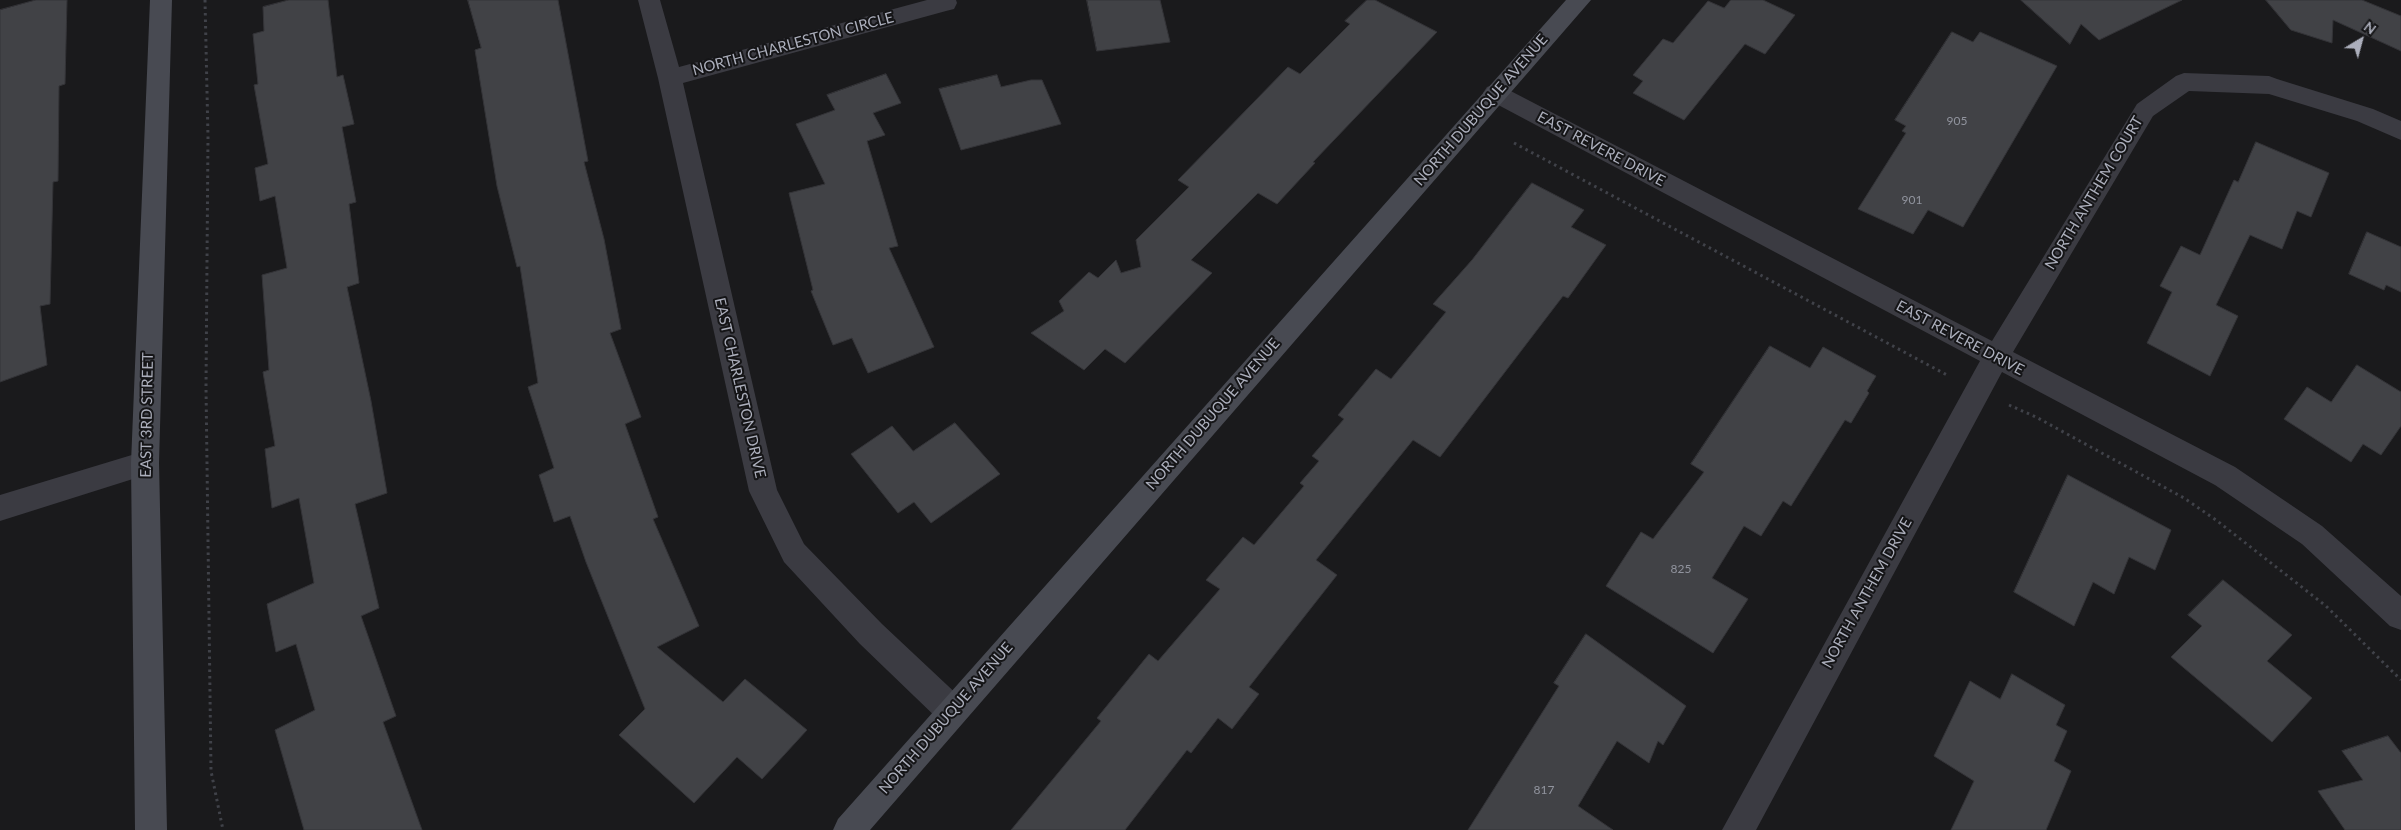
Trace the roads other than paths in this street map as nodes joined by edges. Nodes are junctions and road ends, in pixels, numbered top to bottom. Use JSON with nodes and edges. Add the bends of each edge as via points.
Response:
{"nodes":[{"id":1,"x":161,"y":0,"type":"edge"},
{"id":2,"x":648,"y":0,"type":"edge"},
{"id":3,"x":1580,"y":0,"type":"edge"},
{"id":4,"x":946,"y":3,"type":"dead end"},
{"id":5,"x":670,"y":78,"type":"junction"},
{"id":6,"x":1495,"y":93,"type":"junction"},
{"id":7,"x":2401,"y":131,"type":"edge"},
{"id":8,"x":1996,"y":357,"type":"junction"},
{"id":9,"x":145,"y":463,"type":"junction"},
{"id":10,"x":0,"y":508,"type":"edge"},
{"id":11,"x":2401,"y":616,"type":"edge"},
{"id":12,"x":952,"y":711,"type":"junction"},
{"id":13,"x":151,"y":830,"type":"edge"},
{"id":14,"x":849,"y":830,"type":"edge"},
{"id":15,"x":1738,"y":830,"type":"edge"}],
"edges":[{"from":1,"to":9,"type":"street","name":"EAST 3RD STREET"},
{"from":2,"to":5,"type":"street","name":"EAST CHARLESTON DRIVE"},
{"from":3,"to":6,"type":"street","name":"NORTH DUBUQUE AVENUE"},
{"from":4,"to":5,"type":"street","name":"NORTH CHARLESTON CIRCLE"},
{"from":5,"to":12,"type":"street","name":"EAST CHARLESTON DRIVE","via":[[763,491],[794,553],[871,634]]},
{"from":6,"to":8,"type":"street","name":"EAST REVERE DRIVE"},
{"from":6,"to":12,"type":"street","name":"NORTH DUBUQUE AVENUE"},
{"from":7,"to":8,"type":"street","name":"NORTH ANTHEM COURT","via":[[2365,115],[2269,85],[2184,82],[2145,110]]},
{"from":8,"to":11,"type":"street","name":"EAST REVERE DRIVE","via":[[2225,476],[2312,535]]},
{"from":8,"to":15,"type":"street","name":"NORTH ANTHEM DRIVE"},
{"from":9,"to":10,"type":"street"},
{"from":9,"to":13,"type":"street","name":"EAST 3RD STREET"},
{"from":12,"to":14,"type":"street","name":"NORTH DUBUQUE AVENUE"}]}
